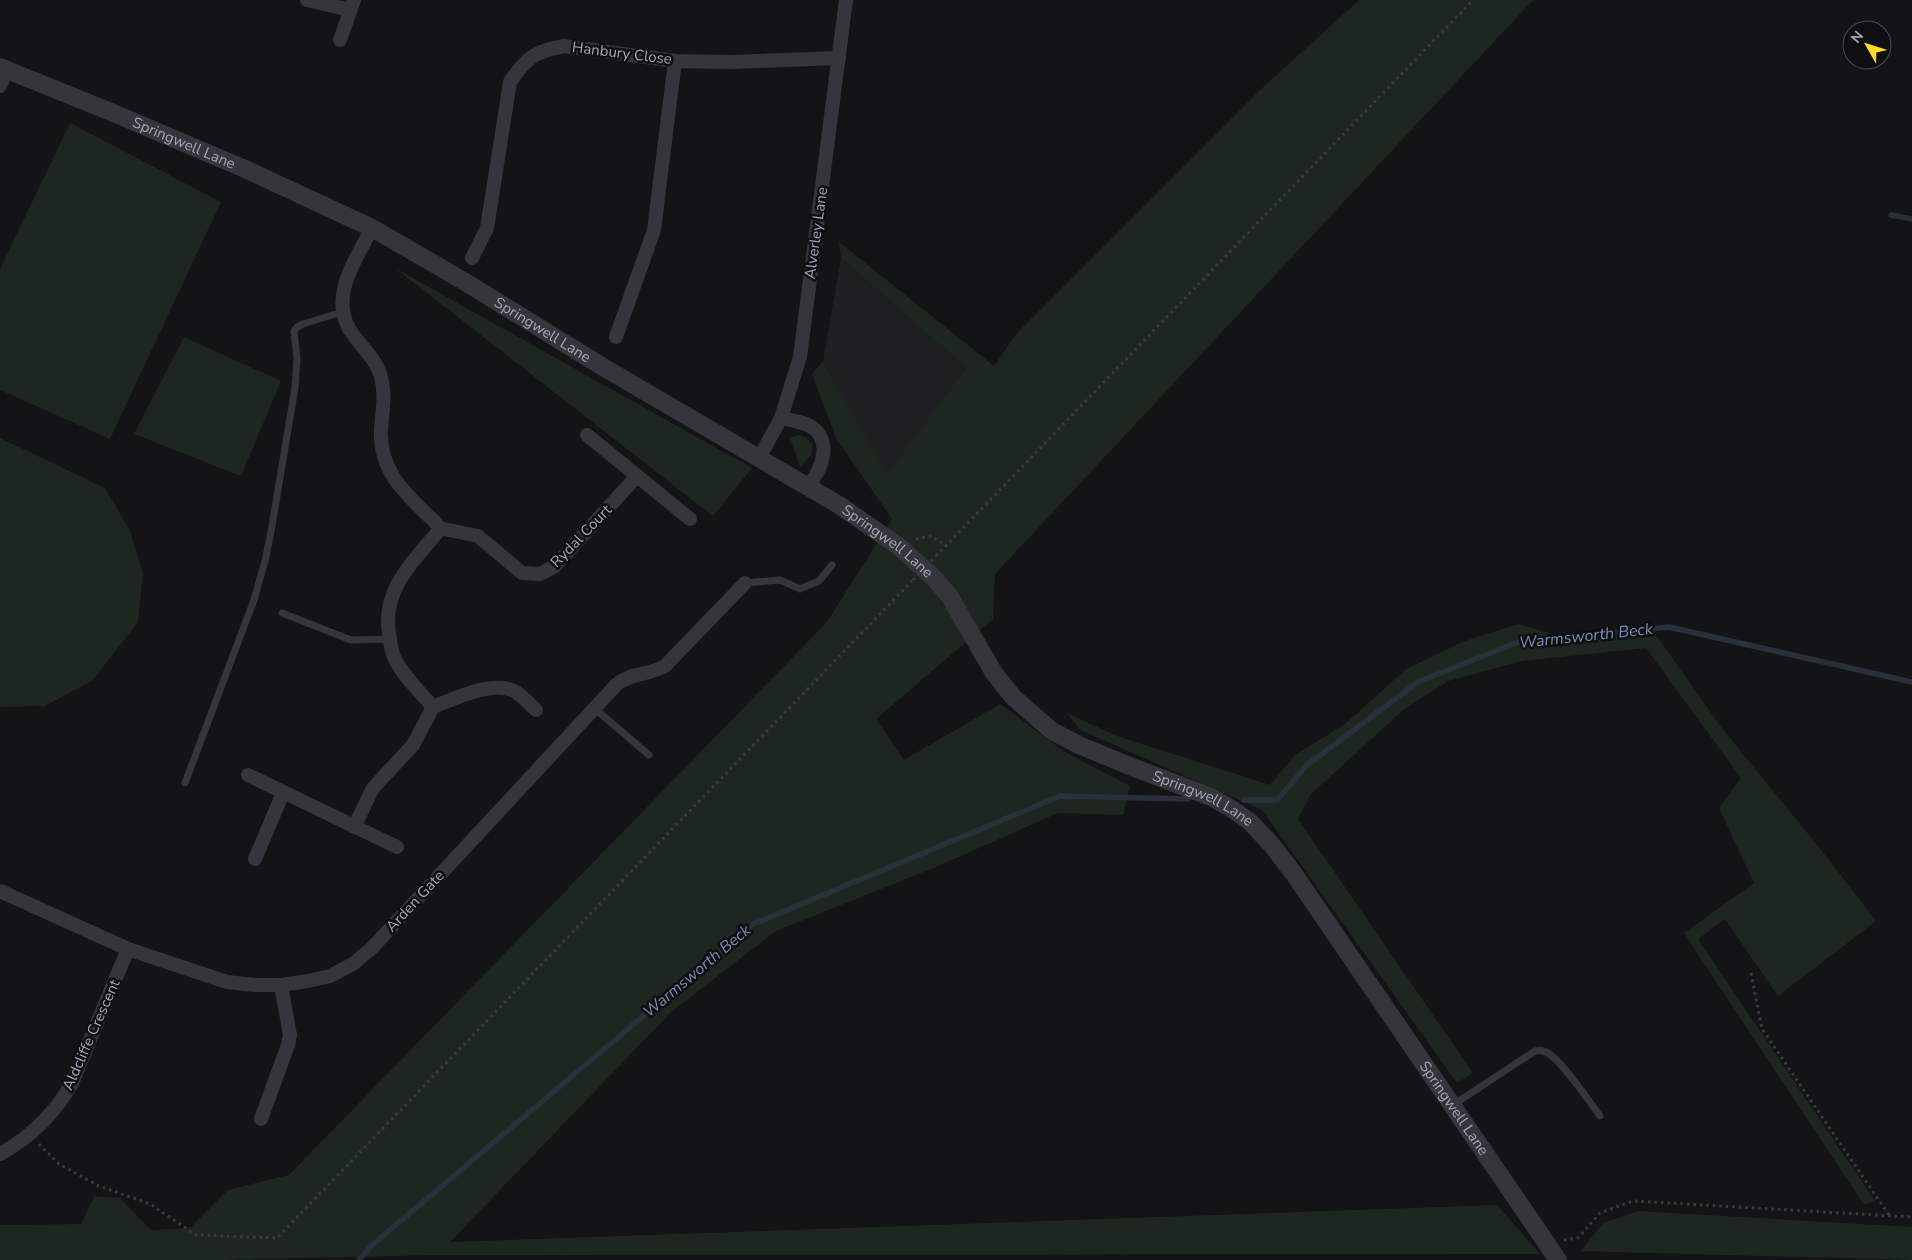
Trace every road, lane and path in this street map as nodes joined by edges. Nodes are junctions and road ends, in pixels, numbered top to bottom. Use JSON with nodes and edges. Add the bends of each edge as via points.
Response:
{"nodes":[{"id":1,"x":307,"y":0,"type":"edge"},
{"id":2,"x":846,"y":0,"type":"edge"},
{"id":3,"x":1474,"y":0,"type":"edge"},
{"id":4,"x":352,"y":5,"type":"edge"},
{"id":5,"x":340,"y":40,"type":"dead end"},
{"id":6,"x":839,"y":58,"type":"junction"},
{"id":7,"x":675,"y":60,"type":"junction"},
{"id":8,"x":2,"y":75,"type":"edge"},
{"id":9,"x":372,"y":228,"type":"junction"},
{"id":10,"x":472,"y":258,"type":"dead end"},
{"id":11,"x":342,"y":312,"type":"junction"},
{"id":12,"x":616,"y":337,"type":"dead end"},
{"id":13,"x":780,"y":418,"type":"junction"},
{"id":14,"x":587,"y":435,"type":"dead end"},
{"id":15,"x":759,"y":458,"type":"junction"},
{"id":16,"x":637,"y":476,"type":"junction"},
{"id":17,"x":807,"y":486,"type":"junction"},
{"id":18,"x":690,"y":518,"type":"dead end"},
{"id":19,"x":438,"y":528,"type":"junction"},
{"id":20,"x":946,"y":545,"type":"junction"},
{"id":21,"x":901,"y":548,"type":"junction"},
{"id":22,"x":832,"y":565,"type":"dead end"},
{"id":23,"x":744,"y":582,"type":"joint"},
{"id":24,"x":282,"y":613,"type":"dead end"},
{"id":25,"x":390,"y":640,"type":"junction"},
{"id":26,"x":433,"y":707,"type":"junction"},
{"id":27,"x":594,"y":708,"type":"junction"},
{"id":28,"x":536,"y":710,"type":"dead end"},
{"id":29,"x":649,"y":755,"type":"dead end"},
{"id":30,"x":248,"y":775,"type":"dead end"},
{"id":31,"x":185,"y":783,"type":"dead end"},
{"id":32,"x":283,"y":792,"type":"junction"},
{"id":33,"x":354,"y":827,"type":"junction"},
{"id":34,"x":397,"y":848,"type":"dead end"},
{"id":35,"x":255,"y":860,"type":"dead end"},
{"id":36,"x":0,"y":891,"type":"edge"},
{"id":37,"x":128,"y":949,"type":"junction"},
{"id":38,"x":1751,"y":973,"type":"dead end"},
{"id":39,"x":281,"y":985,"type":"junction"},
{"id":40,"x":1452,"y":1106,"type":"junction"},
{"id":41,"x":1600,"y":1116,"type":"dead end"},
{"id":42,"x":261,"y":1119,"type":"dead end"},
{"id":43,"x":30,"y":1134,"type":"junction"},
{"id":44,"x":0,"y":1154,"type":"edge"},
{"id":45,"x":1889,"y":1216,"type":"junction"},
{"id":46,"x":1912,"y":1217,"type":"edge"},
{"id":47,"x":1546,"y":1243,"type":"junction"},
{"id":48,"x":1558,"y":1260,"type":"edge"}],
"edges":[{"from":1,"to":4,"type":"street"},
{"from":2,"to":6,"type":"street","name":"Alverley Lane"},
{"from":3,"to":20,"type":"path"},
{"from":4,"to":5,"type":"street"},
{"from":6,"to":7,"type":"street","name":"Hanbury Close","via":[[732,62]]},
{"from":6,"to":13,"type":"street","name":"Alverley Lane","via":[[800,357]]},
{"from":7,"to":10,"type":"street","name":"Hanbury Close","via":[[564,46],[532,55],[520,66],[510,82],[487,228]]},
{"from":7,"to":12,"type":"street","via":[[654,230]]},
{"from":8,"to":9,"type":"street","name":"Springwell Lane","via":[[111,112]]},
{"from":9,"to":11,"type":"street","via":[[346,278]]},
{"from":9,"to":15,"type":"street","name":"Springwell Lane"},
{"from":11,"to":19,"type":"street","via":[[351,332],[381,376],[384,407],[381,445],[388,469],[404,492]]},
{"from":11,"to":31,"type":"lane","via":[[303,324],[294,331],[297,358],[295,388],[265,561],[254,600]]},
{"from":13,"to":15,"type":"street","name":"Alverley Lane"},
{"from":13,"to":17,"type":"street","via":[[813,428],[822,441],[823,460]]},
{"from":14,"to":16,"type":"street"},
{"from":15,"to":17,"type":"street","name":"Springwell Lane"},
{"from":16,"to":18,"type":"street"},
{"from":16,"to":19,"type":"street","name":"Rydal Court","via":[[555,566],[540,574],[522,573],[478,536]]},
{"from":17,"to":21,"type":"street","name":"Springwell Lane"},
{"from":19,"to":25,"type":"street","via":[[397,582],[388,613]]},
{"from":20,"to":21,"type":"path","via":[[931,536],[907,542]]},
{"from":20,"to":43,"type":"path","bridge":true,"via":[[277,1238],[196,1235],[150,1204],[99,1186],[59,1164]]},
{"from":21,"to":40,"type":"street","name":"Springwell Lane","via":[[950,597],[994,673],[1013,697],[1052,731],[1127,765],[1211,797],[1249,822],[1271,844]]},
{"from":22,"to":23,"type":"lane","via":[[819,581],[800,589],[780,580]]},
{"from":23,"to":27,"type":"street","name":"Arden Gate","via":[[673,659],[658,670],[624,679]]},
{"from":24,"to":25,"type":"lane","via":[[351,640]]},
{"from":25,"to":26,"type":"street","via":[[395,658]]},
{"from":26,"to":28,"type":"street","via":[[470,694],[505,688],[515,692]]},
{"from":26,"to":33,"type":"street","via":[[412,745],[373,788]]},
{"from":27,"to":29,"type":"lane"},
{"from":27,"to":39,"type":"street","name":"Arden Gate","via":[[372,948],[353,964],[330,976]]},
{"from":30,"to":32,"type":"street"},
{"from":32,"to":33,"type":"street"},
{"from":32,"to":35,"type":"street"},
{"from":33,"to":34,"type":"street"},
{"from":36,"to":37,"type":"street","name":"Arden Gate"},
{"from":37,"to":39,"type":"street","name":"Arden Gate","via":[[227,982]]},
{"from":37,"to":43,"type":"street","name":"Aldcliffe Crescent","via":[[72,1083],[48,1118]]},
{"from":38,"to":45,"type":"path","via":[[1762,1029]]},
{"from":39,"to":42,"type":"street","via":[[290,1035]]},
{"from":40,"to":41,"type":"lane","via":[[1540,1050],[1560,1063]]},
{"from":40,"to":47,"type":"street","name":"Springwell Lane"},
{"from":43,"to":44,"type":"street","name":"Aldcliffe Crescent"},
{"from":45,"to":46,"type":"path"},
{"from":45,"to":47,"type":"path","via":[[1634,1201],[1600,1213],[1578,1238]]},
{"from":47,"to":48,"type":"street","name":"Springwell Lane"}]}
